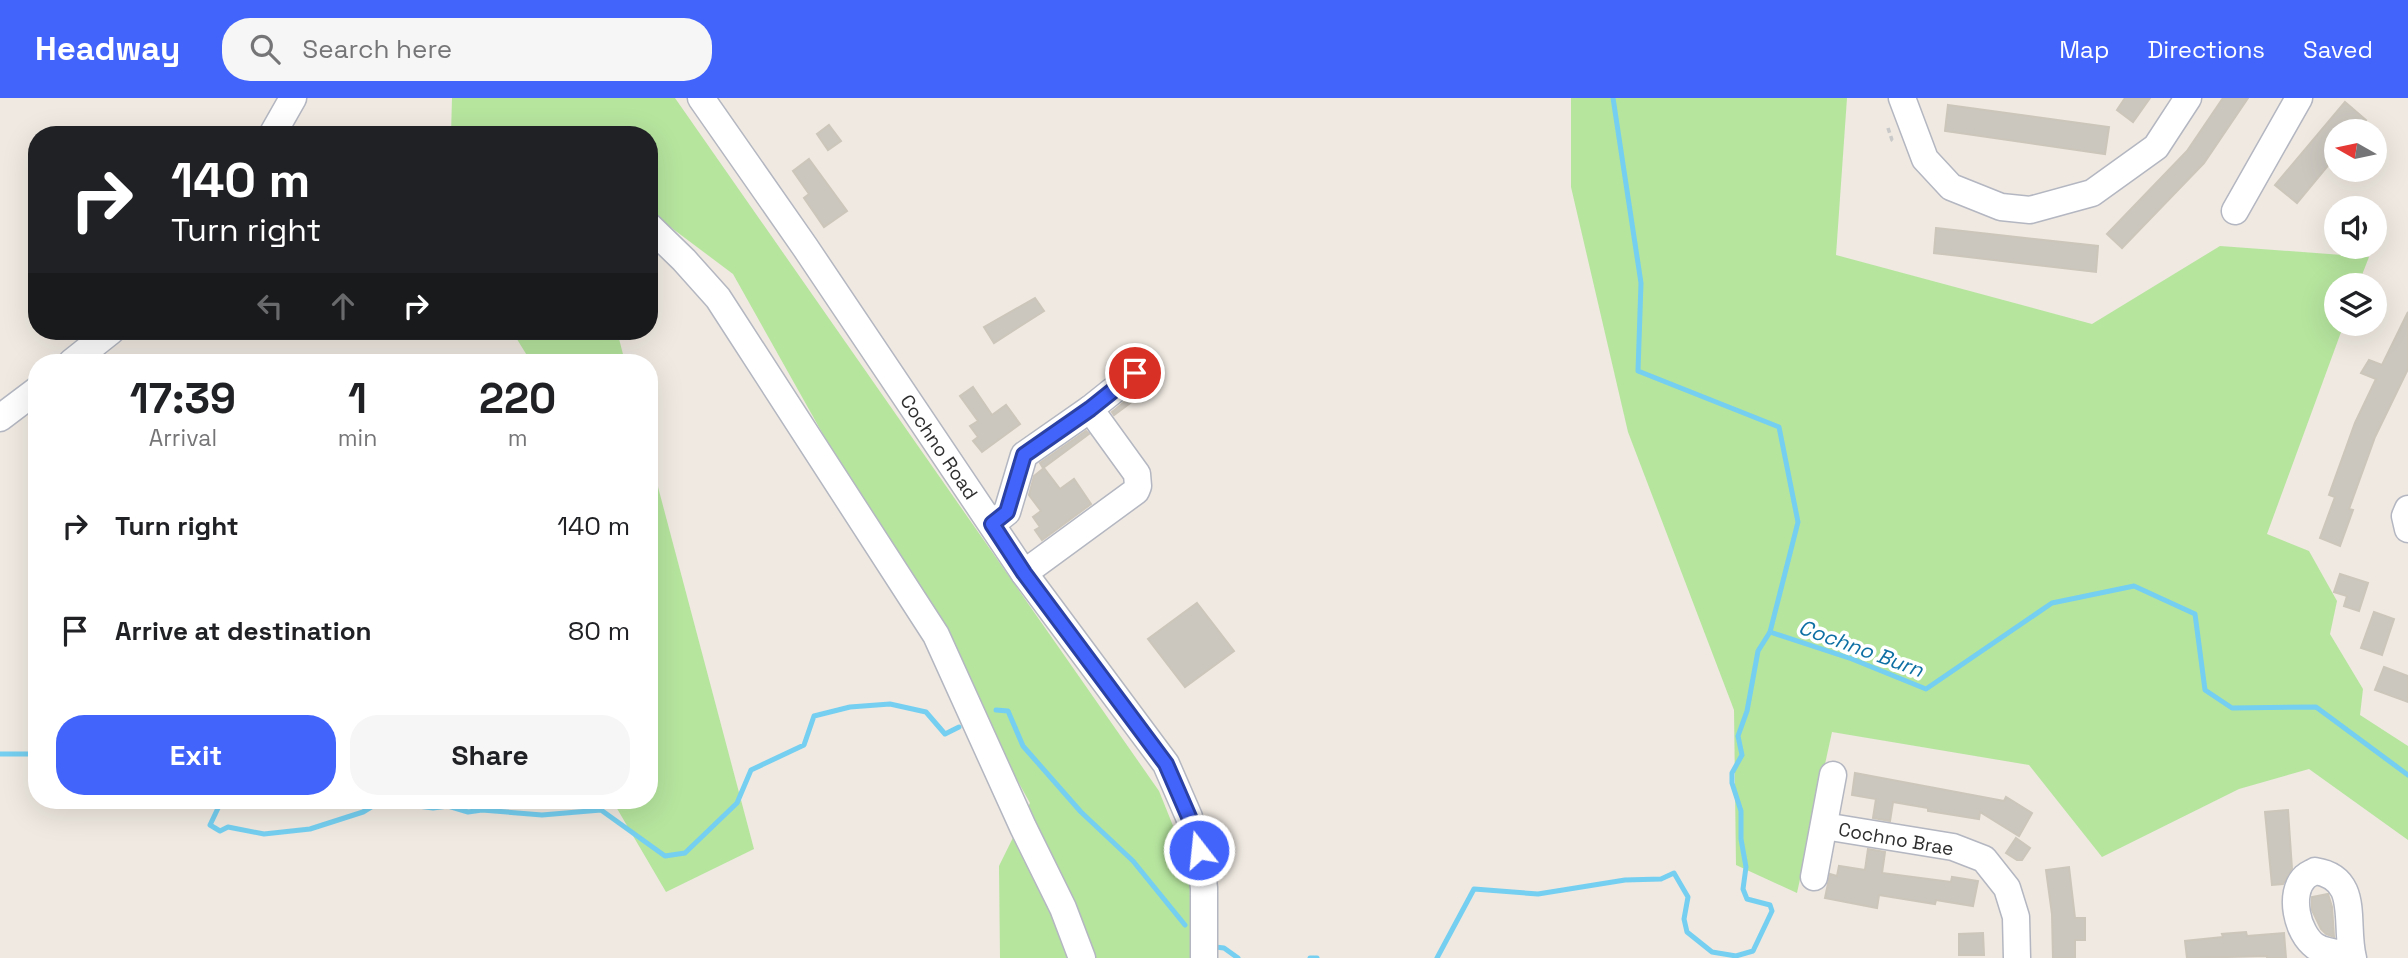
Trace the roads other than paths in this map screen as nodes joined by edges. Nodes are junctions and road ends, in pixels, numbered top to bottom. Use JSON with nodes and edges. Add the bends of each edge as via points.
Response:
{"nodes":[{"id":1,"x":293,"y":98,"type":"edge"},
{"id":2,"x":701,"y":98,"type":"edge"},
{"id":3,"x":1902,"y":98,"type":"edge"},
{"id":4,"x":2188,"y":98,"type":"edge"},
{"id":5,"x":2299,"y":98,"type":"edge"},
{"id":6,"x":277,"y":126,"type":"edge"},
{"id":7,"x":2235,"y":211,"type":"dead end"},
{"id":8,"x":658,"y":235,"type":"edge"},
{"id":9,"x":100,"y":340,"type":"edge"},
{"id":10,"x":82,"y":354,"type":"edge"},
{"id":11,"x":1135,"y":373,"type":"dead end"},
{"id":12,"x":28,"y":397,"type":"edge"},
{"id":13,"x":1090,"y":409,"type":"junction"},
{"id":14,"x":0,"y":418,"type":"edge"},
{"id":15,"x":2408,"y":509,"type":"edge"},
{"id":16,"x":992,"y":524,"type":"junction"},
{"id":17,"x":2408,"y":530,"type":"edge"},
{"id":18,"x":1024,"y":573,"type":"junction"},
{"id":19,"x":1833,"y":775,"type":"dead end"},
{"id":20,"x":1824,"y":826,"type":"junction"},
{"id":21,"x":1814,"y":877,"type":"dead end"},
{"id":22,"x":1082,"y":958,"type":"edge"},
{"id":23,"x":1204,"y":958,"type":"edge"},
{"id":24,"x":2017,"y":958,"type":"edge"}],
"edges":[{"from":1,"to":6,"type":"street"},
{"from":2,"to":16,"type":"street","name":"Cochno Road"},
{"from":3,"to":4,"type":"street","via":[[1924,159],[1951,187],[2001,207],[2030,210],[2092,193],[2155,147]]},
{"from":5,"to":7,"type":"street"},
{"from":8,"to":22,"type":"street","via":[[718,299],[936,635]]},
{"from":9,"to":10,"type":"street"},
{"from":11,"to":13,"type":"street"},
{"from":12,"to":14,"type":"street"},
{"from":13,"to":16,"type":"street","via":[[1024,455],[1007,512]]},
{"from":13,"to":18,"type":"street","via":[[1137,474],[1136,491]]},
{"from":15,"to":17,"type":"street"},
{"from":16,"to":18,"type":"street","name":"Cochno Road"},
{"from":18,"to":23,"type":"street","name":"Cochno Road","via":[[1166,764],[1199,850]]},
{"from":19,"to":20,"type":"street","name":"Cochno Brae"},
{"from":20,"to":21,"type":"street","name":"Cochno Brae"},
{"from":20,"to":24,"type":"street","name":"Cochno Brae","via":[[1953,847],[1984,859],[2007,888],[2016,916]]}]}
